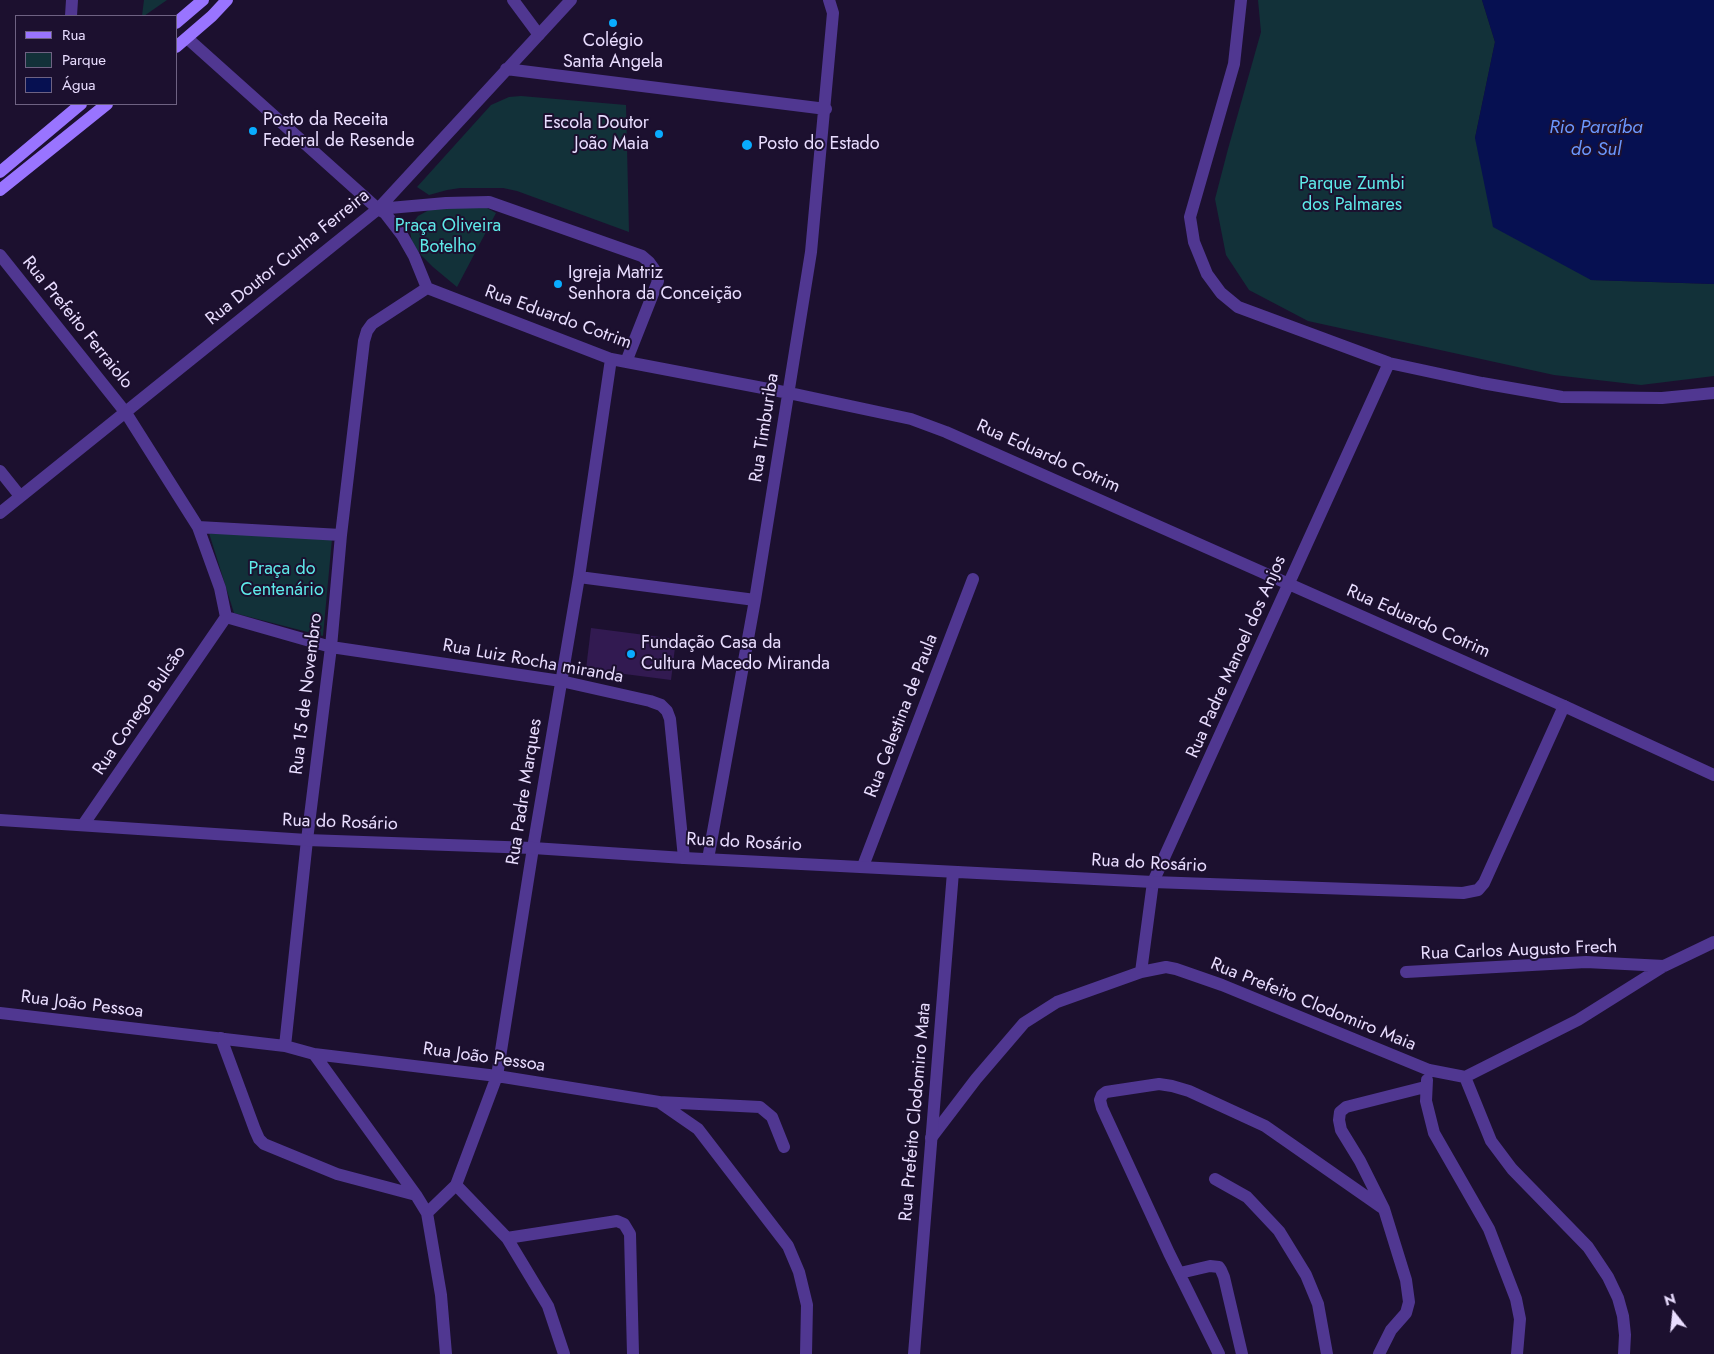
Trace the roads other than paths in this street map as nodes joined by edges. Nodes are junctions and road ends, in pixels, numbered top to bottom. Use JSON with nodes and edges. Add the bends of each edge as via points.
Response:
{"nodes":[{"id":1,"x":72,"y":0,"type":"edge"},
{"id":2,"x":203,"y":0,"type":"edge"},
{"id":3,"x":227,"y":0,"type":"edge"},
{"id":4,"x":238,"y":0,"type":"edge"},
{"id":5,"x":513,"y":0,"type":"edge"},
{"id":6,"x":571,"y":0,"type":"edge"},
{"id":7,"x":829,"y":0,"type":"edge"},
{"id":8,"x":1241,"y":0,"type":"edge"},
{"id":9,"x":71,"y":15,"type":"edge"},
{"id":10,"x":212,"y":16,"type":"junction"},
{"id":11,"x":178,"y":20,"type":"edge"},
{"id":12,"x":539,"y":35,"type":"junction"},
{"id":13,"x":187,"y":38,"type":"junction"},
{"id":14,"x":178,"y":45,"type":"edge"},
{"id":15,"x":506,"y":69,"type":"junction"},
{"id":16,"x":106,"y":105,"type":"edge"},
{"id":17,"x":75,"y":106,"type":"edge"},
{"id":18,"x":826,"y":108,"type":"junction"},
{"id":19,"x":81,"y":126,"type":"junction"},
{"id":20,"x":0,"y":172,"type":"edge"},
{"id":21,"x":0,"y":190,"type":"edge"},
{"id":22,"x":378,"y":209,"type":"junction"},
{"id":23,"x":0,"y":255,"type":"edge"},
{"id":24,"x":427,"y":288,"type":"junction"},
{"id":25,"x":611,"y":359,"type":"junction"},
{"id":26,"x":626,"y":362,"type":"junction"},
{"id":27,"x":1388,"y":363,"type":"junction"},
{"id":28,"x":789,"y":393,"type":"junction"},
{"id":29,"x":1714,"y":393,"type":"edge"},
{"id":30,"x":126,"y":412,"type":"junction"},
{"id":31,"x":0,"y":471,"type":"edge"},
{"id":32,"x":20,"y":496,"type":"junction"},
{"id":33,"x":0,"y":513,"type":"edge"},
{"id":34,"x":198,"y":527,"type":"junction"},
{"id":35,"x":342,"y":535,"type":"junction"},
{"id":36,"x":579,"y":578,"type":"junction"},
{"id":37,"x":973,"y":579,"type":"dead end"},
{"id":38,"x":1290,"y":583,"type":"junction"},
{"id":39,"x":755,"y":600,"type":"junction"},
{"id":40,"x":226,"y":616,"type":"junction"},
{"id":41,"x":331,"y":647,"type":"junction"},
{"id":42,"x":561,"y":681,"type":"junction"},
{"id":43,"x":1564,"y":706,"type":"junction"},
{"id":44,"x":1714,"y":775,"type":"edge"},
{"id":45,"x":0,"y":820,"type":"edge"},
{"id":46,"x":83,"y":826,"type":"junction"},
{"id":47,"x":307,"y":840,"type":"junction"},
{"id":48,"x":533,"y":848,"type":"junction"},
{"id":49,"x":684,"y":858,"type":"junction"},
{"id":50,"x":708,"y":859,"type":"junction"},
{"id":51,"x":863,"y":866,"type":"junction"},
{"id":52,"x":953,"y":872,"type":"junction"},
{"id":53,"x":1153,"y":882,"type":"junction"},
{"id":54,"x":1714,"y":942,"type":"edge"},
{"id":55,"x":1664,"y":966,"type":"junction"},
{"id":56,"x":1141,"y":972,"type":"junction"},
{"id":57,"x":1406,"y":972,"type":"dead end"},
{"id":58,"x":0,"y":1013,"type":"edge"},
{"id":59,"x":221,"y":1038,"type":"junction"},
{"id":60,"x":285,"y":1046,"type":"junction"},
{"id":61,"x":314,"y":1054,"type":"junction"},
{"id":62,"x":1429,"y":1070,"type":"junction"},
{"id":63,"x":498,"y":1076,"type":"junction"},
{"id":64,"x":1465,"y":1077,"type":"junction"},
{"id":65,"x":1425,"y":1087,"type":"junction"},
{"id":66,"x":658,"y":1102,"type":"junction"},
{"id":67,"x":931,"y":1138,"type":"junction"},
{"id":68,"x":784,"y":1147,"type":"dead end"},
{"id":69,"x":1216,"y":1179,"type":"dead end"},
{"id":70,"x":456,"y":1185,"type":"junction"},
{"id":71,"x":416,"y":1194,"type":"junction"},
{"id":72,"x":1384,"y":1209,"type":"junction"},
{"id":73,"x":427,"y":1213,"type":"junction"},
{"id":74,"x":507,"y":1238,"type":"junction"},
{"id":75,"x":1180,"y":1273,"type":"junction"},
{"id":76,"x":446,"y":1354,"type":"edge"},
{"id":77,"x":564,"y":1354,"type":"edge"},
{"id":78,"x":633,"y":1354,"type":"edge"},
{"id":79,"x":806,"y":1354,"type":"edge"},
{"id":80,"x":914,"y":1354,"type":"edge"},
{"id":81,"x":1219,"y":1354,"type":"edge"},
{"id":82,"x":1242,"y":1354,"type":"edge"},
{"id":83,"x":1328,"y":1354,"type":"edge"},
{"id":84,"x":1379,"y":1354,"type":"edge"},
{"id":85,"x":1517,"y":1354,"type":"edge"},
{"id":86,"x":1624,"y":1354,"type":"edge"}],
"edges":[{"from":1,"to":9,"type":"street"},
{"from":2,"to":11,"type":"main road"},
{"from":3,"to":10,"type":"main road"},
{"from":4,"to":10,"type":"main road"},
{"from":5,"to":12,"type":"street"},
{"from":6,"to":12,"type":"street","name":"Rua Doutor Cunha Ferreira"},
{"from":7,"to":18,"type":"street","name":"Rua Timburiba","via":[[833,13]]},
{"from":8,"to":27,"type":"street","via":[[1234,64],[1190,217],[1194,242],[1207,274],[1220,294],[1238,307]]},
{"from":10,"to":13,"type":"main road"},
{"from":12,"to":15,"type":"street","name":"Rua Doutor Cunha Ferreira"},
{"from":13,"to":14,"type":"main road"},
{"from":13,"to":22,"type":"street"},
{"from":15,"to":18,"type":"street"},
{"from":15,"to":22,"type":"street","name":"Rua Doutor Cunha Ferreira"},
{"from":16,"to":19,"type":"main road"},
{"from":17,"to":19,"type":"street"},
{"from":17,"to":20,"type":"main road"},
{"from":18,"to":28,"type":"street","name":"Rua Timburiba","via":[[812,252]]},
{"from":19,"to":21,"type":"main road"},
{"from":22,"to":24,"type":"street","via":[[386,213],[402,235]]},
{"from":22,"to":26,"type":"street","via":[[489,202],[634,253],[649,262],[658,281],[657,287]]},
{"from":22,"to":30,"type":"street","name":"Rua Doutor Cunha Ferreira"},
{"from":23,"to":30,"type":"street","name":"Rua Prefeito Ferraiolo"},
{"from":24,"to":25,"type":"street","name":"Rua Eduardo Cotrim"},
{"from":24,"to":35,"type":"street","name":"Rua 15 de Novembro","via":[[372,324],[367,331]]},
{"from":25,"to":26,"type":"street","name":"Rua Eduardo Cotrim"},
{"from":25,"to":36,"type":"street","name":"Rua Padre Marques"},
{"from":26,"to":28,"type":"street","name":"Rua Eduardo Cotrim"},
{"from":27,"to":29,"type":"street","via":[[1562,397],[1662,398]]},
{"from":27,"to":38,"type":"street","name":"Rua Padre Manoel dos Anjos"},
{"from":28,"to":38,"type":"street","name":"Rua Eduardo Cotrim","via":[[911,419],[946,432]]},
{"from":28,"to":39,"type":"street","name":"Rua Timburiba"},
{"from":30,"to":32,"type":"street","name":"Rua Doutor Cunha Ferreira"},
{"from":30,"to":34,"type":"street","name":"Rua Prefeito Ferraiolo"},
{"from":31,"to":32,"type":"street"},
{"from":32,"to":33,"type":"street","name":"Rua Doutor Cunha Ferreira"},
{"from":34,"to":35,"type":"street"},
{"from":34,"to":40,"type":"street","name":"Rua Prefeito Ferraiolo","via":[[220,588]]},
{"from":35,"to":41,"type":"street","name":"Rua 15 de Novembro"},
{"from":36,"to":39,"type":"street"},
{"from":36,"to":42,"type":"street","name":"Rua Padre Marques"},
{"from":37,"to":51,"type":"street","name":"Rua Celestina de Paula"},
{"from":38,"to":43,"type":"street","name":"Rua Eduardo Cotrim"},
{"from":38,"to":53,"type":"street","name":"Rua Padre Manoel dos Anjos"},
{"from":39,"to":50,"type":"street","name":"Rua Timburiba"},
{"from":40,"to":41,"type":"street"},
{"from":40,"to":46,"type":"street","name":"Rua Conego Bulcão"},
{"from":41,"to":42,"type":"street","name":"Rua Luiz Rocha miranda"},
{"from":41,"to":47,"type":"street","name":"Rua 15 de Novembro"},
{"from":42,"to":48,"type":"street","name":"Rua Padre Marques"},
{"from":42,"to":49,"type":"street","name":"Rua Luiz Rocha miranda","via":[[650,701],[667,711]]},
{"from":43,"to":44,"type":"street","name":"Rua Eduardo Cotrim"},
{"from":43,"to":53,"type":"street","name":"Rua do Rosário","via":[[1478,890],[1463,893]]},
{"from":45,"to":46,"type":"street","name":"Rua do Rosário"},
{"from":46,"to":47,"type":"street","name":"Rua do Rosário"},
{"from":47,"to":48,"type":"street","name":"Rua do Rosário"},
{"from":47,"to":60,"type":"street","name":"Rua 15 de Novembro"},
{"from":48,"to":49,"type":"street","name":"Rua do Rosário"},
{"from":48,"to":63,"type":"street","name":"Rua Padre Marques"},
{"from":49,"to":50,"type":"street","name":"Rua do Rosário"},
{"from":50,"to":51,"type":"street","name":"Rua do Rosário"},
{"from":51,"to":52,"type":"street","name":"Rua do Rosário"},
{"from":52,"to":53,"type":"street","name":"Rua do Rosário"},
{"from":52,"to":67,"type":"street","name":"Rua Prefeito Clodomiro Mata"},
{"from":53,"to":56,"type":"street","name":"Rua Padre Manoel dos Anjos"},
{"from":54,"to":55,"type":"street"},
{"from":55,"to":57,"type":"street","name":"Rua Carlos Augusto Frech","via":[[1586,962]]},
{"from":55,"to":64,"type":"street","via":[[1578,1020]]},
{"from":56,"to":62,"type":"street","name":"Rua Prefeito Clodomiro Maia","via":[[1166,967],[1176,969]]},
{"from":56,"to":67,"type":"street","name":"Rua Prefeito Clodomiro Maia","via":[[1057,1002],[1024,1023]]},
{"from":58,"to":59,"type":"street","name":"Rua João Pessoa"},
{"from":59,"to":60,"type":"street","name":"Rua João Pessoa"},
{"from":59,"to":71,"type":"street","via":[[254,1130],[264,1144],[337,1174]]},
{"from":60,"to":61,"type":"street","name":"Rua João Pessoa"},
{"from":61,"to":63,"type":"street","name":"Rua João Pessoa"},
{"from":61,"to":71,"type":"street"},
{"from":62,"to":64,"type":"street","name":"Rua Prefeito Clodomiro Maia"},
{"from":62,"to":65,"type":"street"},
{"from":63,"to":66,"type":"street","name":"Rua João Pessoa"},
{"from":63,"to":70,"type":"street","name":"Rua Padre Marques"},
{"from":64,"to":86,"type":"street","via":[[1491,1141],[1512,1169],[1588,1247],[1608,1277],[1623,1316]]},
{"from":65,"to":72,"type":"street","via":[[1346,1107],[1340,1112],[1342,1130]]},
{"from":65,"to":85,"type":"street","via":[[1434,1133],[1489,1229],[1516,1299],[1520,1319]]},
{"from":66,"to":68,"type":"street","via":[[760,1107],[772,1117]]},
{"from":66,"to":79,"type":"street","name":"Rua João Pessoa","via":[[698,1129],[788,1246],[799,1272],[806,1305]]},
{"from":67,"to":80,"type":"street","name":"Rua Prefeito Clodomiro Mata"},
{"from":69,"to":83,"type":"street","via":[[1247,1197],[1279,1231],[1306,1275],[1318,1304]]},
{"from":70,"to":73,"type":"street","name":"Rua Padre Marques"},
{"from":70,"to":74,"type":"street"},
{"from":71,"to":73,"type":"street"},
{"from":72,"to":75,"type":"street","via":[[1265,1126],[1189,1091],[1150,1085],[1106,1092],[1100,1100],[1102,1108]]},
{"from":72,"to":84,"type":"street","via":[[1406,1280],[1409,1302],[1406,1314],[1391,1330]]},
{"from":73,"to":76,"type":"street","via":[[441,1295]]},
{"from":74,"to":77,"type":"street","via":[[548,1306]]},
{"from":74,"to":78,"type":"street","via":[[617,1221],[624,1224],[630,1234]]},
{"from":75,"to":81,"type":"street"},
{"from":75,"to":82,"type":"street","via":[[1218,1267],[1224,1278]]}]}
